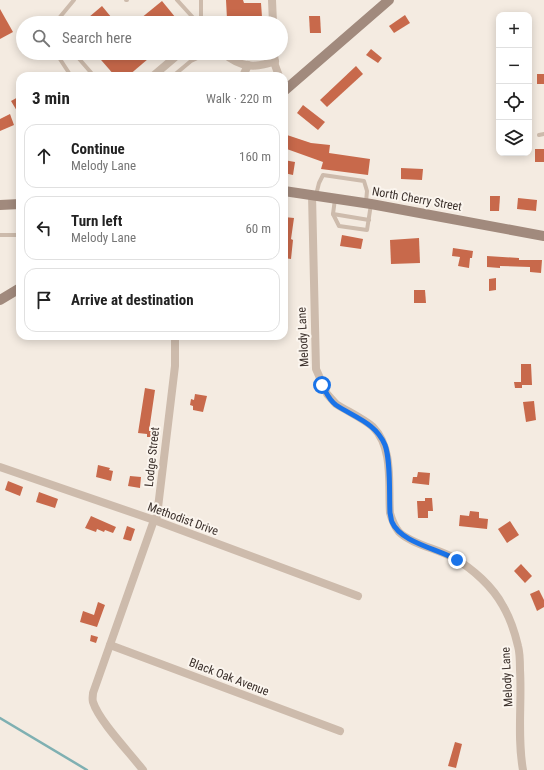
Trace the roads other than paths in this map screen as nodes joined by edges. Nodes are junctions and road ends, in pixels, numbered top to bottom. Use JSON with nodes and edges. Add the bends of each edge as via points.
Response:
{"nodes":[{"id":1,"x":74,"y":0,"type":"edge"},
{"id":2,"x":177,"y":0,"type":"edge"},
{"id":3,"x":201,"y":0,"type":"edge"},
{"id":4,"x":272,"y":0,"type":"edge"},
{"id":5,"x":388,"y":0,"type":"edge"},
{"id":6,"x":61,"y":16,"type":"edge"},
{"id":7,"x":192,"y":16,"type":"edge"},
{"id":8,"x":201,"y":16,"type":"edge"},
{"id":9,"x":273,"y":16,"type":"edge"},
{"id":10,"x":61,"y":60,"type":"edge"},
{"id":11,"x":80,"y":60,"type":"edge"},
{"id":12,"x":172,"y":60,"type":"edge"},
{"id":13,"x":193,"y":60,"type":"edge"},
{"id":14,"x":231,"y":60,"type":"edge"},
{"id":15,"x":270,"y":60,"type":"edge"},
{"id":16,"x":275,"y":60,"type":"edge"},
{"id":17,"x":248,"y":65,"type":"junction"},
{"id":18,"x":68,"y":72,"type":"edge"},
{"id":19,"x":91,"y":72,"type":"edge"},
{"id":20,"x":158,"y":72,"type":"edge"},
{"id":21,"x":178,"y":72,"type":"edge"},
{"id":22,"x":245,"y":72,"type":"edge"},
{"id":23,"x":278,"y":72,"type":"edge"},
{"id":24,"x":288,"y":88,"type":"edge"},
{"id":25,"x":288,"y":192,"type":"edge"},
{"id":26,"x":314,"y":195,"type":"junction"},
{"id":27,"x":336,"y":198,"type":"junction"},
{"id":28,"x":16,"y":204,"type":"edge"},
{"id":29,"x":369,"y":204,"type":"junction"},
{"id":30,"x":0,"y":205,"type":"edge"},
{"id":31,"x":333,"y":214,"type":"junction"},
{"id":32,"x":369,"y":220,"type":"junction"},
{"id":33,"x":0,"y":235,"type":"edge"},
{"id":34,"x":16,"y":235,"type":"edge"},
{"id":35,"x":544,"y":236,"type":"edge"},
{"id":36,"x":16,"y":290,"type":"edge"},
{"id":37,"x":0,"y":300,"type":"edge"},
{"id":38,"x":175,"y":340,"type":"edge"},
{"id":39,"x":0,"y":467,"type":"edge"},
{"id":40,"x":154,"y":520,"type":"junction"},
{"id":41,"x":358,"y":596,"type":"dead end"},
{"id":42,"x":110,"y":645,"type":"junction"},
{"id":43,"x":340,"y":731,"type":"dead end"},
{"id":44,"x":143,"y":770,"type":"edge"},
{"id":45,"x":522,"y":770,"type":"edge"}],
"edges":[{"from":1,"to":6,"type":"lane"},
{"from":2,"to":7,"type":"lane"},
{"from":3,"to":8,"type":"lane"},
{"from":4,"to":9,"type":"street"},
{"from":5,"to":24,"type":"main road"},
{"from":10,"to":18,"type":"lane"},
{"from":11,"to":19,"type":"lane"},
{"from":12,"to":20,"type":"street"},
{"from":13,"to":21,"type":"lane"},
{"from":14,"to":17,"type":"street"},
{"from":15,"to":17,"type":"street","via":[[261,66]]},
{"from":16,"to":23,"type":"street"},
{"from":17,"to":22,"type":"street"},
{"from":25,"to":26,"type":"main road","name":"North Cherry Street"},
{"from":26,"to":27,"type":"main road","name":"North Cherry Street"},
{"from":26,"to":29,"type":"lane","via":[[323,175],[337,176],[364,181]]},
{"from":26,"to":45,"type":"street","name":"Melody Lane","via":[[316,369],[326,394],[336,404],[372,426],[382,440],[387,453],[390,513],[392,522],[399,532],[457,560],[481,579],[503,606],[519,647]]},
{"from":27,"to":29,"type":"main road","name":"North Cherry Street"},
{"from":27,"to":31,"type":"lane"},
{"from":28,"to":30,"type":"main road"},
{"from":29,"to":32,"type":"lane"},
{"from":29,"to":35,"type":"main road","name":"North Cherry Street"},
{"from":31,"to":32,"type":"lane"},
{"from":31,"to":32,"type":"lane","via":[[339,226],[368,230]]},
{"from":33,"to":34,"type":"lane"},
{"from":36,"to":37,"type":"main road"},
{"from":38,"to":40,"type":"street","name":"Lodge Street","via":[[175,366],[160,498]]},
{"from":39,"to":40,"type":"street","name":"Methodist Drive"},
{"from":40,"to":41,"type":"street","name":"Methodist Drive"},
{"from":40,"to":42,"type":"street","name":"Lodge Street"},
{"from":42,"to":43,"type":"street","name":"Black Oak Avenue"},
{"from":42,"to":44,"type":"street","name":"Lodge Street","via":[[93,693],[93,700],[109,728]]}]}
